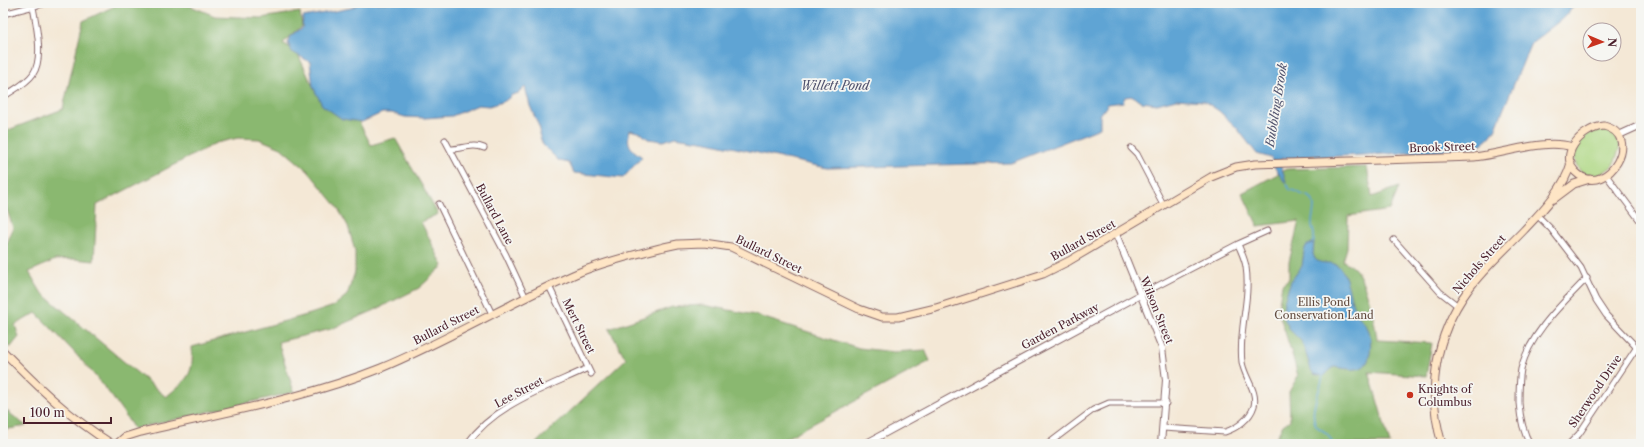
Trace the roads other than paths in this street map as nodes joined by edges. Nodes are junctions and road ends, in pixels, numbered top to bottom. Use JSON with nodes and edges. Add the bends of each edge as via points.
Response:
{"nodes":[{"id":1,"x":46,"y":3,"type":"edge"},
{"id":2,"x":33,"y":7,"type":"junction"},
{"id":3,"x":3,"y":14,"type":"edge"},
{"id":4,"x":3,"y":95,"type":"edge"},
{"id":5,"x":1641,"y":125,"type":"edge"},
{"id":6,"x":1619,"y":135,"type":"junction"},
{"id":7,"x":445,"y":140,"type":"dead end"},
{"id":8,"x":1572,"y":147,"type":"junction"},
{"id":9,"x":484,"y":148,"type":"dead end"},
{"id":10,"x":1131,"y":148,"type":"dead end"},
{"id":11,"x":450,"y":150,"type":"junction"},
{"id":12,"x":1312,"y":162,"type":"joint"},
{"id":13,"x":1571,"y":163,"type":"junction"},
{"id":14,"x":1606,"y":175,"type":"junction"},
{"id":15,"x":1591,"y":179,"type":"junction"},
{"id":16,"x":1549,"y":202,"type":"junction"},
{"id":17,"x":439,"y":204,"type":"dead end"},
{"id":18,"x":1164,"y":206,"type":"junction"},
{"id":19,"x":1538,"y":216,"type":"junction"},
{"id":20,"x":1641,"y":222,"type":"edge"},
{"id":21,"x":1267,"y":231,"type":"dead end"},
{"id":22,"x":1116,"y":234,"type":"junction"},
{"id":23,"x":1394,"y":240,"type":"dead end"},
{"id":24,"x":1238,"y":244,"type":"junction"},
{"id":25,"x":1587,"y":278,"type":"junction"},
{"id":26,"x":549,"y":286,"type":"junction"},
{"id":27,"x":1140,"y":295,"type":"junction"},
{"id":28,"x":526,"y":298,"type":"junction"},
{"id":29,"x":1458,"y":306,"type":"junction"},
{"id":30,"x":492,"y":314,"type":"junction"},
{"id":31,"x":1637,"y":347,"type":"junction"},
{"id":32,"x":3,"y":351,"type":"edge"},
{"id":33,"x":1641,"y":352,"type":"edge"},
{"id":34,"x":588,"y":368,"type":"junction"},
{"id":35,"x":591,"y":374,"type":"dead end"},
{"id":36,"x":1166,"y":403,"type":"junction"},
{"id":37,"x":1163,"y":428,"type":"junction"},
{"id":38,"x":867,"y":443,"type":"edge"},
{"id":39,"x":112,"y":444,"type":"edge"},
{"id":40,"x":117,"y":444,"type":"edge"},
{"id":41,"x":467,"y":444,"type":"edge"},
{"id":42,"x":1049,"y":444,"type":"edge"},
{"id":43,"x":1161,"y":444,"type":"edge"},
{"id":44,"x":1442,"y":444,"type":"edge"},
{"id":45,"x":1530,"y":444,"type":"edge"},
{"id":46,"x":1569,"y":444,"type":"edge"}],
"edges":[{"from":1,"to":2,"type":"street"},
{"from":2,"to":3,"type":"street"},
{"from":2,"to":4,"type":"street","via":[[39,49],[34,74]]},
{"from":5,"to":6,"type":"street"},
{"from":6,"to":8,"type":"main road","via":[[1608,127],[1593,128],[1579,137]]},
{"from":6,"to":14,"type":"main road","via":[[1622,154],[1617,164]]},
{"from":7,"to":11,"type":"street","name":"Bullard Lane"},
{"from":8,"to":12,"type":"main road","name":"Brook Street","via":[[1554,144],[1474,157]]},
{"from":8,"to":13,"type":"main road"},
{"from":9,"to":11,"type":"street","via":[[467,146]]},
{"from":10,"to":18,"type":"street","via":[[1138,154]]},
{"from":11,"to":28,"type":"street","name":"Bullard Lane"},
{"from":12,"to":18,"type":"main road","name":"Bullard Street","via":[[1245,165],[1223,171]]},
{"from":13,"to":15,"type":"main road","via":[[1573,169],[1581,176]]},
{"from":13,"to":16,"type":"main road","name":"Nichols Street","via":[[1568,174]]},
{"from":14,"to":15,"type":"main road"},
{"from":14,"to":20,"type":"street"},
{"from":15,"to":16,"type":"main road","name":"Nichols Street","via":[[1574,184]]},
{"from":16,"to":19,"type":"main road","name":"Nichols Street"},
{"from":17,"to":30,"type":"street"},
{"from":18,"to":22,"type":"main road","name":"Bullard Street"},
{"from":19,"to":25,"type":"street","via":[[1551,228]]},
{"from":19,"to":29,"type":"main road","name":"Nichols Street","via":[[1477,280]]},
{"from":21,"to":24,"type":"street","name":"Garden Parkway"},
{"from":22,"to":26,"type":"main road","name":"Bullard Street","via":[[1043,274],[936,308],[898,317],[882,317],[859,309],[732,247],[704,243],[678,244],[635,255]]},
{"from":22,"to":27,"type":"street","name":"Wilson Street"},
{"from":23,"to":29,"type":"street","via":[[1440,292]]},
{"from":24,"to":27,"type":"street","name":"Garden Parkway"},
{"from":24,"to":37,"type":"street","via":[[1244,257],[1247,293],[1242,363],[1255,396],[1254,406],[1244,422],[1225,432]]},
{"from":25,"to":31,"type":"street","via":[[1596,300],[1606,315]]},
{"from":25,"to":45,"type":"street","via":[[1542,328],[1521,368],[1520,411]]},
{"from":26,"to":28,"type":"main road","name":"Bullard Street"},
{"from":26,"to":34,"type":"street","name":"Mert Street"},
{"from":27,"to":36,"type":"street","name":"Wilson Street","via":[[1162,348],[1166,367]]},
{"from":27,"to":38,"type":"street","name":"Garden Parkway"},
{"from":28,"to":30,"type":"main road","name":"Bullard Street"},
{"from":29,"to":44,"type":"main road","name":"Nichols Street","via":[[1441,343],[1435,371],[1434,403]]},
{"from":30,"to":40,"type":"main road","name":"Bullard Street","via":[[426,348],[379,368],[304,394],[141,432],[125,437]]},
{"from":31,"to":33,"type":"street"},
{"from":31,"to":46,"type":"street","name":"Sherwood Drive","via":[[1584,427]]},
{"from":32,"to":39,"type":"main road","via":[[54,402]]},
{"from":34,"to":35,"type":"street","name":"Mert Street"},
{"from":34,"to":41,"type":"street","name":"Lee Street","via":[[503,410],[473,435]]},
{"from":36,"to":37,"type":"street","name":"Wilson Street"},
{"from":36,"to":42,"type":"street","via":[[1108,403],[1093,410]]},
{"from":37,"to":43,"type":"street","name":"Wilson Street"}]}
